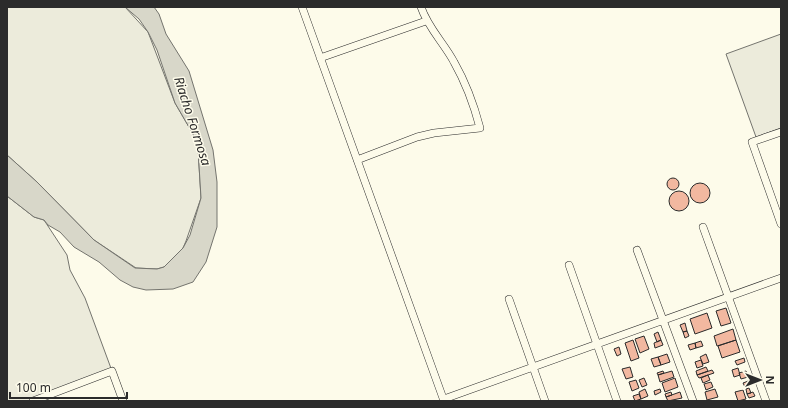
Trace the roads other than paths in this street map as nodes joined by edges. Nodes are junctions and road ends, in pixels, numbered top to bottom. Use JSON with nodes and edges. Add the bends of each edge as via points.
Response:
{"nodes":[{"id":1,"x":302,"y":7,"type":"edge"},
{"id":2,"x":421,"y":7,"type":"edge"},
{"id":3,"x":426,"y":21,"type":"junction"},
{"id":4,"x":320,"y":58,"type":"junction"},
{"id":5,"x":781,"y":132,"type":"edge"},
{"id":6,"x":357,"y":160,"type":"junction"},
{"id":7,"x":781,"y":224,"type":"edge"},
{"id":8,"x":703,"y":227,"type":"dead end"},
{"id":9,"x":637,"y":250,"type":"dead end"},
{"id":10,"x":569,"y":265,"type":"dead end"},
{"id":11,"x":781,"y":278,"type":"edge"},
{"id":12,"x":728,"y":297,"type":"junction"},
{"id":13,"x":509,"y":299,"type":"dead end"},
{"id":14,"x":664,"y":320,"type":"junction"},
{"id":15,"x":597,"y":344,"type":"junction"},
{"id":16,"x":533,"y":367,"type":"junction"},
{"id":17,"x":444,"y":400,"type":"edge"},
{"id":18,"x":33,"y":401,"type":"edge"},
{"id":19,"x":122,"y":401,"type":"edge"},
{"id":20,"x":545,"y":401,"type":"edge"},
{"id":21,"x":617,"y":401,"type":"edge"},
{"id":22,"x":693,"y":401,"type":"edge"},
{"id":23,"x":766,"y":401,"type":"edge"}],
"edges":[{"from":1,"to":4,"type":"street"},
{"from":2,"to":3,"type":"street"},
{"from":3,"to":4,"type":"street"},
{"from":3,"to":6,"type":"street","via":[[454,62],[474,105],[480,128],[417,137]]},
{"from":4,"to":6,"type":"street"},
{"from":5,"to":7,"type":"street","via":[[752,142]]},
{"from":6,"to":17,"type":"street"},
{"from":8,"to":12,"type":"street"},
{"from":9,"to":14,"type":"street"},
{"from":10,"to":15,"type":"street"},
{"from":11,"to":12,"type":"street"},
{"from":12,"to":14,"type":"street"},
{"from":12,"to":23,"type":"street"},
{"from":13,"to":16,"type":"street"},
{"from":14,"to":15,"type":"street"},
{"from":14,"to":22,"type":"street"},
{"from":15,"to":16,"type":"street"},
{"from":15,"to":21,"type":"street"},
{"from":16,"to":17,"type":"street"},
{"from":16,"to":20,"type":"street"},
{"from":18,"to":19,"type":"street","via":[[112,371]]}]}
